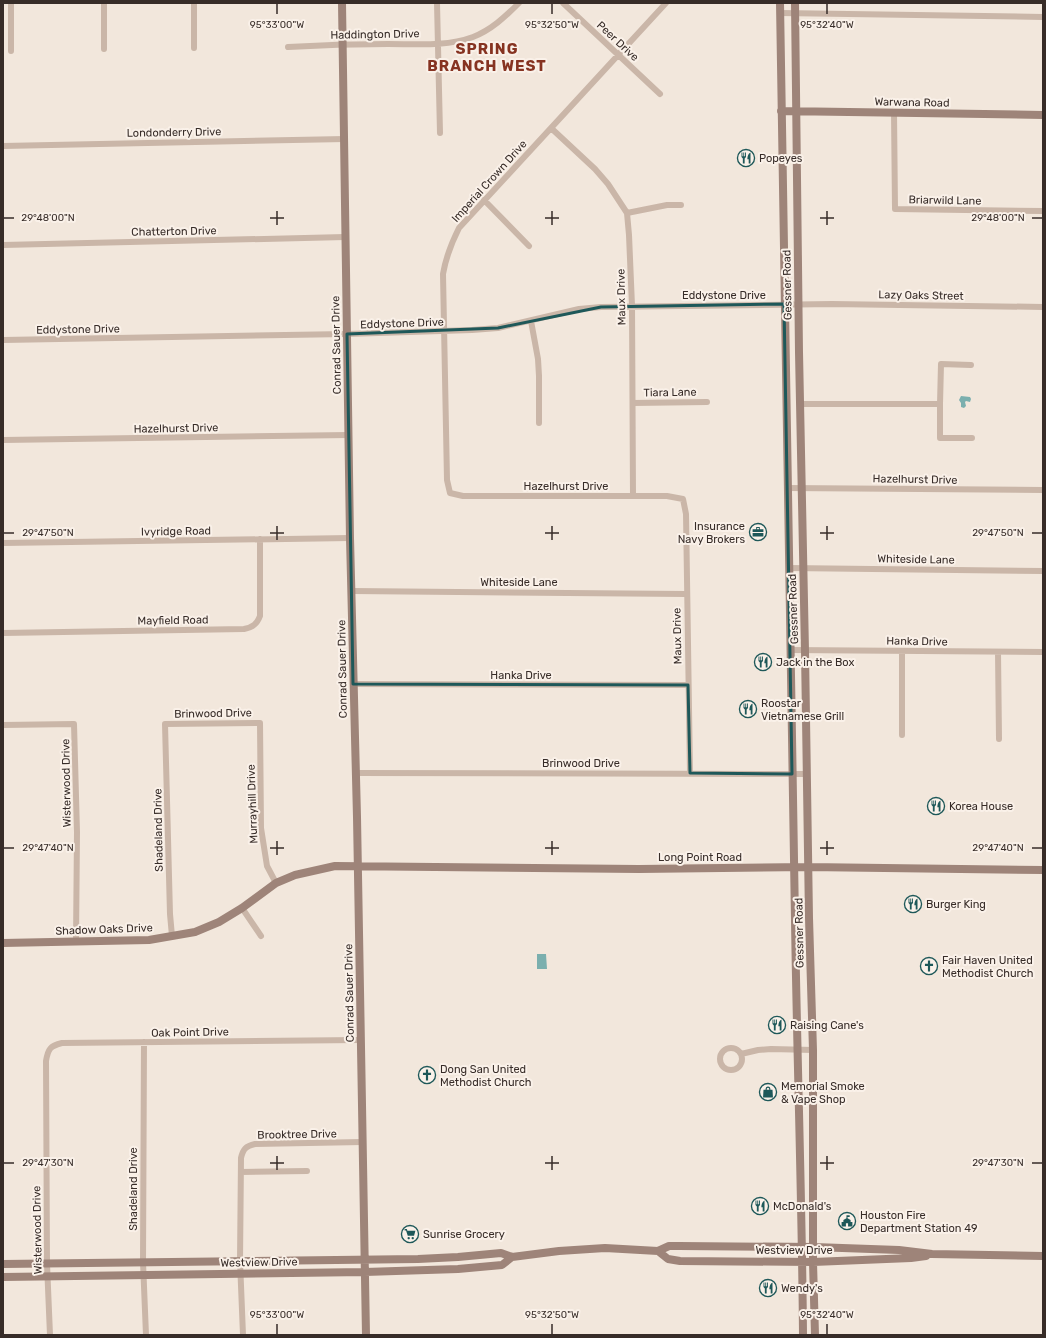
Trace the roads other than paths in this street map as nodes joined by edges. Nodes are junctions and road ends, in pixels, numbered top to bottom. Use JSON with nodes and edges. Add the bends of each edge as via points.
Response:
{"nodes":[{"id":1,"x":11,"y":3,"type":"edge"},
{"id":2,"x":104,"y":3,"type":"edge"},
{"id":3,"x":194,"y":3,"type":"edge"},
{"id":4,"x":342,"y":3,"type":"edge"},
{"id":5,"x":437,"y":3,"type":"edge"},
{"id":6,"x":519,"y":3,"type":"edge"},
{"id":7,"x":563,"y":3,"type":"edge"},
{"id":8,"x":666,"y":3,"type":"edge"},
{"id":9,"x":780,"y":3,"type":"edge"},
{"id":10,"x":795,"y":3,"type":"edge"},
{"id":11,"x":780,"y":13,"type":"junction"},
{"id":12,"x":795,"y":13,"type":"junction"},
{"id":13,"x":1043,"y":17,"type":"edge"},
{"id":14,"x":343,"y":44,"type":"junction"},
{"id":15,"x":438,"y":44,"type":"junction"},
{"id":16,"x":288,"y":47,"type":"dead end"},
{"id":17,"x":194,"y":48,"type":"dead end"},
{"id":18,"x":104,"y":49,"type":"dead end"},
{"id":19,"x":11,"y":51,"type":"dead end"},
{"id":20,"x":618,"y":55,"type":"junction"},
{"id":21,"x":660,"y":94,"type":"dead end"},
{"id":22,"x":781,"y":111,"type":"junction"},
{"id":23,"x":796,"y":112,"type":"junction"},
{"id":24,"x":894,"y":112,"type":"junction"},
{"id":25,"x":1043,"y":114,"type":"edge"},
{"id":26,"x":551,"y":128,"type":"junction"},
{"id":27,"x":440,"y":133,"type":"dead end"},
{"id":28,"x":345,"y":139,"type":"junction"},
{"id":29,"x":3,"y":146,"type":"edge"},
{"id":30,"x":484,"y":200,"type":"junction"},
{"id":31,"x":681,"y":205,"type":"dead end"},
{"id":32,"x":1043,"y":211,"type":"edge"},
{"id":33,"x":627,"y":213,"type":"junction"},
{"id":34,"x":345,"y":237,"type":"junction"},
{"id":35,"x":3,"y":245,"type":"edge"},
{"id":36,"x":529,"y":246,"type":"dead end"},
{"id":37,"x":784,"y":304,"type":"junction"},
{"id":38,"x":799,"y":304,"type":"junction"},
{"id":39,"x":632,"y":306,"type":"junction"},
{"id":40,"x":1043,"y":307,"type":"edge"},
{"id":41,"x":532,"y":321,"type":"junction"},
{"id":42,"x":445,"y":332,"type":"junction"},
{"id":43,"x":347,"y":334,"type":"junction"},
{"id":44,"x":3,"y":340,"type":"edge"},
{"id":45,"x":971,"y":365,"type":"dead end"},
{"id":46,"x":707,"y":402,"type":"dead end"},
{"id":47,"x":633,"y":403,"type":"junction"},
{"id":48,"x":800,"y":404,"type":"junction"},
{"id":49,"x":940,"y":404,"type":"junction"},
{"id":50,"x":539,"y":423,"type":"dead end"},
{"id":51,"x":349,"y":435,"type":"junction"},
{"id":52,"x":972,"y":438,"type":"dead end"},
{"id":53,"x":3,"y":440,"type":"edge"},
{"id":54,"x":788,"y":488,"type":"junction"},
{"id":55,"x":802,"y":488,"type":"junction"},
{"id":56,"x":1043,"y":490,"type":"edge"},
{"id":57,"x":450,"y":493,"type":"joint"},
{"id":58,"x":633,"y":496,"type":"junction"},
{"id":59,"x":683,"y":499,"type":"joint"},
{"id":60,"x":350,"y":538,"type":"junction"},
{"id":61,"x":260,"y":539,"type":"junction"},
{"id":62,"x":3,"y":543,"type":"edge"},
{"id":63,"x":789,"y":568,"type":"junction"},
{"id":64,"x":803,"y":568,"type":"junction"},
{"id":65,"x":1043,"y":571,"type":"edge"},
{"id":66,"x":352,"y":591,"type":"junction"},
{"id":67,"x":686,"y":594,"type":"junction"},
{"id":68,"x":3,"y":633,"type":"edge"},
{"id":69,"x":790,"y":650,"type":"junction"},
{"id":70,"x":806,"y":651,"type":"junction"},
{"id":71,"x":902,"y":651,"type":"junction"},
{"id":72,"x":998,"y":652,"type":"junction"},
{"id":73,"x":1043,"y":652,"type":"edge"},
{"id":74,"x":353,"y":684,"type":"junction"},
{"id":75,"x":688,"y":685,"type":"junction"},
{"id":76,"x":260,"y":722,"type":"joint"},
{"id":77,"x":165,"y":724,"type":"joint"},
{"id":78,"x":3,"y":725,"type":"edge"},
{"id":79,"x":902,"y":735,"type":"dead end"},
{"id":80,"x":998,"y":739,"type":"dead end"},
{"id":81,"x":355,"y":773,"type":"junction"},
{"id":82,"x":690,"y":773,"type":"junction"},
{"id":83,"x":792,"y":774,"type":"junction"},
{"id":84,"x":807,"y":774,"type":"junction"},
{"id":85,"x":357,"y":866,"type":"junction"},
{"id":86,"x":795,"y":868,"type":"junction"},
{"id":87,"x":808,"y":868,"type":"junction"},
{"id":88,"x":1043,"y":870,"type":"edge"},
{"id":89,"x":276,"y":883,"type":"junction"},
{"id":90,"x":242,"y":908,"type":"junction"},
{"id":91,"x":172,"y":936,"type":"junction"},
{"id":92,"x":261,"y":936,"type":"dead end"},
{"id":93,"x":76,"y":941,"type":"junction"},
{"id":94,"x":3,"y":943,"type":"edge"},
{"id":95,"x":360,"y":1040,"type":"junction"},
{"id":96,"x":144,"y":1042,"type":"junction"},
{"id":97,"x":798,"y":1050,"type":"junction"},
{"id":98,"x":813,"y":1050,"type":"junction"},
{"id":99,"x":741,"y":1054,"type":"dead end"},
{"id":100,"x":46,"y":1076,"type":"joint"},
{"id":101,"x":799,"y":1138,"type":"junction"},
{"id":102,"x":814,"y":1138,"type":"junction"},
{"id":103,"x":362,"y":1142,"type":"junction"},
{"id":104,"x":307,"y":1171,"type":"dead end"},
{"id":105,"x":241,"y":1172,"type":"junction"},
{"id":106,"x":802,"y":1222,"type":"junction"},
{"id":107,"x":814,"y":1222,"type":"junction"},
{"id":108,"x":814,"y":1247,"type":"junction"},
{"id":109,"x":803,"y":1248,"type":"junction"},
{"id":110,"x":658,"y":1251,"type":"junction"},
{"id":111,"x":932,"y":1254,"type":"junction"},
{"id":112,"x":1043,"y":1256,"type":"edge"},
{"id":113,"x":512,"y":1257,"type":"junction"},
{"id":114,"x":365,"y":1259,"type":"junction"},
{"id":115,"x":240,"y":1261,"type":"junction"},
{"id":116,"x":143,"y":1262,"type":"junction"},
{"id":117,"x":802,"y":1262,"type":"junction"},
{"id":118,"x":814,"y":1262,"type":"junction"},
{"id":119,"x":3,"y":1264,"type":"edge"},
{"id":120,"x":47,"y":1264,"type":"junction"},
{"id":121,"x":365,"y":1272,"type":"junction"},
{"id":122,"x":241,"y":1273,"type":"junction"},
{"id":123,"x":144,"y":1274,"type":"junction"},
{"id":124,"x":48,"y":1276,"type":"junction"},
{"id":125,"x":3,"y":1277,"type":"edge"},
{"id":126,"x":50,"y":1335,"type":"edge"},
{"id":127,"x":146,"y":1335,"type":"edge"},
{"id":128,"x":243,"y":1335,"type":"edge"},
{"id":129,"x":366,"y":1335,"type":"edge"},
{"id":130,"x":803,"y":1335,"type":"edge"},
{"id":131,"x":816,"y":1335,"type":"edge"}],
"edges":[{"from":1,"to":19,"type":"street"},
{"from":2,"to":18,"type":"street"},
{"from":3,"to":17,"type":"street"},
{"from":4,"to":14,"type":"main road","name":"Conrad Sauer Drive"},
{"from":5,"to":15,"type":"street"},
{"from":6,"to":15,"type":"street","via":[[490,28],[472,37]]},
{"from":7,"to":20,"type":"street","name":"Peer Drive"},
{"from":8,"to":20,"type":"street","name":"Imperial Crown Drive"},
{"from":9,"to":11,"type":"main road","name":"Gessner Road"},
{"from":10,"to":12,"type":"main road","name":"Gessner Road"},
{"from":11,"to":12,"type":"street"},
{"from":11,"to":22,"type":"main road","name":"Gessner Road"},
{"from":12,"to":13,"type":"street"},
{"from":12,"to":23,"type":"main road","name":"Gessner Road"},
{"from":14,"to":15,"type":"street","name":"Haddington Drive"},
{"from":14,"to":16,"type":"street","name":"Haddington Drive"},
{"from":14,"to":28,"type":"main road","name":"Conrad Sauer Drive"},
{"from":15,"to":27,"type":"street"},
{"from":20,"to":21,"type":"street","name":"Peer Drive"},
{"from":20,"to":26,"type":"street","name":"Imperial Crown Drive"},
{"from":22,"to":23,"type":"main road","name":"Warwana Road"},
{"from":22,"to":37,"type":"main road","name":"Gessner Road"},
{"from":23,"to":24,"type":"main road","name":"Warwana Road"},
{"from":23,"to":38,"type":"main road","name":"Gessner Road"},
{"from":24,"to":25,"type":"main road","name":"Warwana Road"},
{"from":24,"to":32,"type":"street","name":"Briarwild Lane","via":[[895,209]]},
{"from":26,"to":30,"type":"street","name":"Imperial Crown Drive"},
{"from":26,"to":33,"type":"street","name":"Maux Drive","via":[[595,169]]},
{"from":28,"to":29,"type":"street","name":"Londonderry Drive"},
{"from":28,"to":34,"type":"main road","name":"Conrad Sauer Drive"},
{"from":30,"to":36,"type":"street"},
{"from":30,"to":42,"type":"street","name":"Imperial Crown Drive","via":[[459,228],[446,257],[443,274]]},
{"from":31,"to":33,"type":"street","via":[[667,205]]},
{"from":33,"to":39,"type":"street","name":"Maux Drive"},
{"from":34,"to":35,"type":"street","name":"Chatterton Drive"},
{"from":34,"to":43,"type":"main road","name":"Conrad Sauer Drive"},
{"from":37,"to":38,"type":"street","name":"Eddystone Drive"},
{"from":37,"to":39,"type":"street","name":"Eddystone Drive"},
{"from":37,"to":54,"type":"main road","name":"Gessner Road"},
{"from":38,"to":40,"type":"street","name":"Lazy Oaks Street"},
{"from":38,"to":48,"type":"main road","name":"Gessner Road"},
{"from":39,"to":41,"type":"street","name":"Eddystone Drive","via":[[579,309]]},
{"from":39,"to":47,"type":"street","name":"Maux Drive"},
{"from":41,"to":42,"type":"street","name":"Eddystone Drive","via":[[498,328]]},
{"from":41,"to":50,"type":"street","via":[[539,376]]},
{"from":42,"to":43,"type":"street","name":"Eddystone Drive"},
{"from":42,"to":57,"type":"street","name":"Imperial Crown Drive","via":[[447,480]]},
{"from":43,"to":44,"type":"street","name":"Eddystone Drive"},
{"from":43,"to":51,"type":"main road","name":"Conrad Sauer Drive"},
{"from":45,"to":49,"type":"street","via":[[941,364]]},
{"from":46,"to":47,"type":"street","name":"Tiara Lane"},
{"from":47,"to":58,"type":"street","name":"Maux Drive"},
{"from":48,"to":49,"type":"street"},
{"from":48,"to":55,"type":"main road","name":"Gessner Road"},
{"from":49,"to":52,"type":"street","via":[[940,438]]},
{"from":51,"to":53,"type":"street","name":"Hazelhurst Drive"},
{"from":51,"to":60,"type":"main road","name":"Conrad Sauer Drive"},
{"from":54,"to":55,"type":"street","name":"Hazelhurst Drive"},
{"from":54,"to":63,"type":"main road","name":"Gessner Road"},
{"from":55,"to":56,"type":"street","name":"Hazelhurst Drive"},
{"from":55,"to":64,"type":"main road","name":"Gessner Road"},
{"from":57,"to":58,"type":"street","name":"Hazelhurst Drive","via":[[463,496]]},
{"from":58,"to":59,"type":"street","name":"Hazelhurst Drive","via":[[667,496]]},
{"from":59,"to":67,"type":"street","name":"Maux Drive","via":[[686,514]]},
{"from":60,"to":61,"type":"street","name":"Ivyridge Road"},
{"from":60,"to":66,"type":"main road","name":"Conrad Sauer Drive"},
{"from":61,"to":62,"type":"street","name":"Ivyridge Road"},
{"from":61,"to":68,"type":"street","name":"Mayfield Road","via":[[260,616],[252,627]]},
{"from":63,"to":64,"type":"street","name":"Whiteside Lane"},
{"from":63,"to":69,"type":"main road","name":"Gessner Road"},
{"from":64,"to":65,"type":"street","name":"Whiteside Lane"},
{"from":64,"to":70,"type":"main road","name":"Gessner Road"},
{"from":66,"to":67,"type":"street","name":"Whiteside Lane"},
{"from":66,"to":74,"type":"main road","name":"Conrad Sauer Drive"},
{"from":67,"to":75,"type":"street","name":"Maux Drive"},
{"from":69,"to":70,"type":"street","name":"Hanka Drive"},
{"from":69,"to":83,"type":"main road","name":"Gessner Road"},
{"from":70,"to":71,"type":"street","name":"Hanka Drive"},
{"from":70,"to":84,"type":"main road","name":"Gessner Road"},
{"from":71,"to":72,"type":"street","name":"Hanka Drive"},
{"from":71,"to":79,"type":"street"},
{"from":72,"to":73,"type":"street","name":"Hanka Drive"},
{"from":72,"to":80,"type":"street"},
{"from":74,"to":75,"type":"street","name":"Hanka Drive"},
{"from":74,"to":81,"type":"main road","name":"Conrad Sauer Drive"},
{"from":75,"to":82,"type":"street","name":"Maux Drive"},
{"from":76,"to":77,"type":"street","name":"Brinwood Drive"},
{"from":76,"to":89,"type":"street","name":"Murrayhill Drive","via":[[261,828],[267,866]]},
{"from":77,"to":91,"type":"street","name":"Shadeland Drive"},
{"from":78,"to":93,"type":"street","name":"Wisterwood Drive","via":[[74,724],[77,832]]},
{"from":81,"to":82,"type":"street","name":"Brinwood Drive"},
{"from":81,"to":85,"type":"main road","name":"Conrad Sauer Drive"},
{"from":82,"to":83,"type":"street","name":"Brinwood Drive"},
{"from":83,"to":84,"type":"street","name":"Brinwood Drive"},
{"from":83,"to":86,"type":"main road","name":"Gessner Road"},
{"from":84,"to":87,"type":"main road","name":"Gessner Road"},
{"from":85,"to":86,"type":"main road","name":"Long Point Road"},
{"from":85,"to":89,"type":"main road","name":"Shadow Oaks Drive","via":[[313,870]]},
{"from":85,"to":95,"type":"main road","name":"Conrad Sauer Drive"},
{"from":86,"to":87,"type":"main road","name":"Long Point Road"},
{"from":86,"to":97,"type":"main road","name":"Gessner Road"},
{"from":87,"to":88,"type":"main road","name":"Long Point Road"},
{"from":87,"to":98,"type":"main road","name":"Gessner Road"},
{"from":89,"to":90,"type":"main road","name":"Shadow Oaks Drive"},
{"from":90,"to":91,"type":"main road","name":"Shadow Oaks Drive","via":[[219,922],[195,932]]},
{"from":90,"to":92,"type":"street"},
{"from":91,"to":93,"type":"main road","name":"Shadow Oaks Drive","via":[[149,940]]},
{"from":93,"to":94,"type":"main road","name":"Shadow Oaks Drive"},
{"from":95,"to":96,"type":"street","name":"Oak Point Drive"},
{"from":95,"to":103,"type":"main road","name":"Conrad Sauer Drive"},
{"from":96,"to":100,"type":"street","name":"Oak Point Drive","via":[[55,1045],[47,1053]]},
{"from":96,"to":116,"type":"street","name":"Shadeland Drive"},
{"from":97,"to":98,"type":"street"},
{"from":97,"to":99,"type":"street","via":[[771,1049]]},
{"from":97,"to":101,"type":"main road","name":"Gessner Road"},
{"from":98,"to":102,"type":"main road","name":"Gessner Road"},
{"from":100,"to":120,"type":"street","name":"Wisterwood Drive"},
{"from":101,"to":102,"type":"main road"},
{"from":101,"to":106,"type":"main road","name":"Gessner Road"},
{"from":102,"to":107,"type":"main road","name":"Gessner Road"},
{"from":103,"to":105,"type":"street","name":"Brooktree Drive","via":[[249,1145],[244,1148],[241,1158]]},
{"from":103,"to":114,"type":"main road","name":"Conrad Sauer Drive"},
{"from":104,"to":105,"type":"street"},
{"from":105,"to":115,"type":"street"},
{"from":106,"to":107,"type":"main road"},
{"from":106,"to":109,"type":"main road","name":"Gessner Road"},
{"from":107,"to":108,"type":"main road","name":"Gessner Road"},
{"from":108,"to":109,"type":"main road","name":"Westview Drive"},
{"from":108,"to":111,"type":"main road","name":"Westview Drive","via":[[899,1250]]},
{"from":108,"to":118,"type":"main road","name":"Gessner Road"},
{"from":109,"to":110,"type":"main road","name":"Westview Drive","via":[[669,1246]]},
{"from":109,"to":117,"type":"main road","name":"Gessner Road"},
{"from":110,"to":113,"type":"main road","name":"Westview Drive","via":[[604,1248]]},
{"from":110,"to":117,"type":"main road","name":"Westview Drive","via":[[668,1259],[680,1261]]},
{"from":111,"to":112,"type":"main road","name":"Westview Drive"},
{"from":111,"to":118,"type":"main road","name":"Westview Drive","via":[[911,1258]]},
{"from":113,"to":114,"type":"main road","name":"Westview Drive","via":[[501,1253],[418,1259]]},
{"from":113,"to":121,"type":"main road","name":"Westview Drive","via":[[502,1265]]},
{"from":114,"to":115,"type":"main road","name":"Westview Drive"},
{"from":114,"to":121,"type":"main road","name":"Conrad Sauer Drive"},
{"from":115,"to":116,"type":"main road","name":"Westview Drive"},
{"from":115,"to":122,"type":"street"},
{"from":116,"to":120,"type":"main road","name":"Westview Drive"},
{"from":116,"to":123,"type":"street","name":"Shadeland Drive"},
{"from":117,"to":118,"type":"main road","name":"Westview Drive"},
{"from":117,"to":130,"type":"main road","name":"Gessner Road"},
{"from":118,"to":131,"type":"main road","name":"Gessner Road"},
{"from":119,"to":120,"type":"main road","name":"Westview Drive"},
{"from":120,"to":124,"type":"street","name":"Wisterwood Drive"},
{"from":121,"to":122,"type":"main road","name":"Westview Drive"},
{"from":121,"to":129,"type":"main road","name":"Conrad Sauer Drive"},
{"from":122,"to":123,"type":"main road","name":"Westview Drive"},
{"from":122,"to":128,"type":"street"},
{"from":123,"to":124,"type":"main road","name":"Westview Drive"},
{"from":123,"to":127,"type":"street","name":"Shadeland Drive"},
{"from":124,"to":125,"type":"main road","name":"Westview Drive"},
{"from":124,"to":126,"type":"street","name":"Wisterwood Drive"}]}
